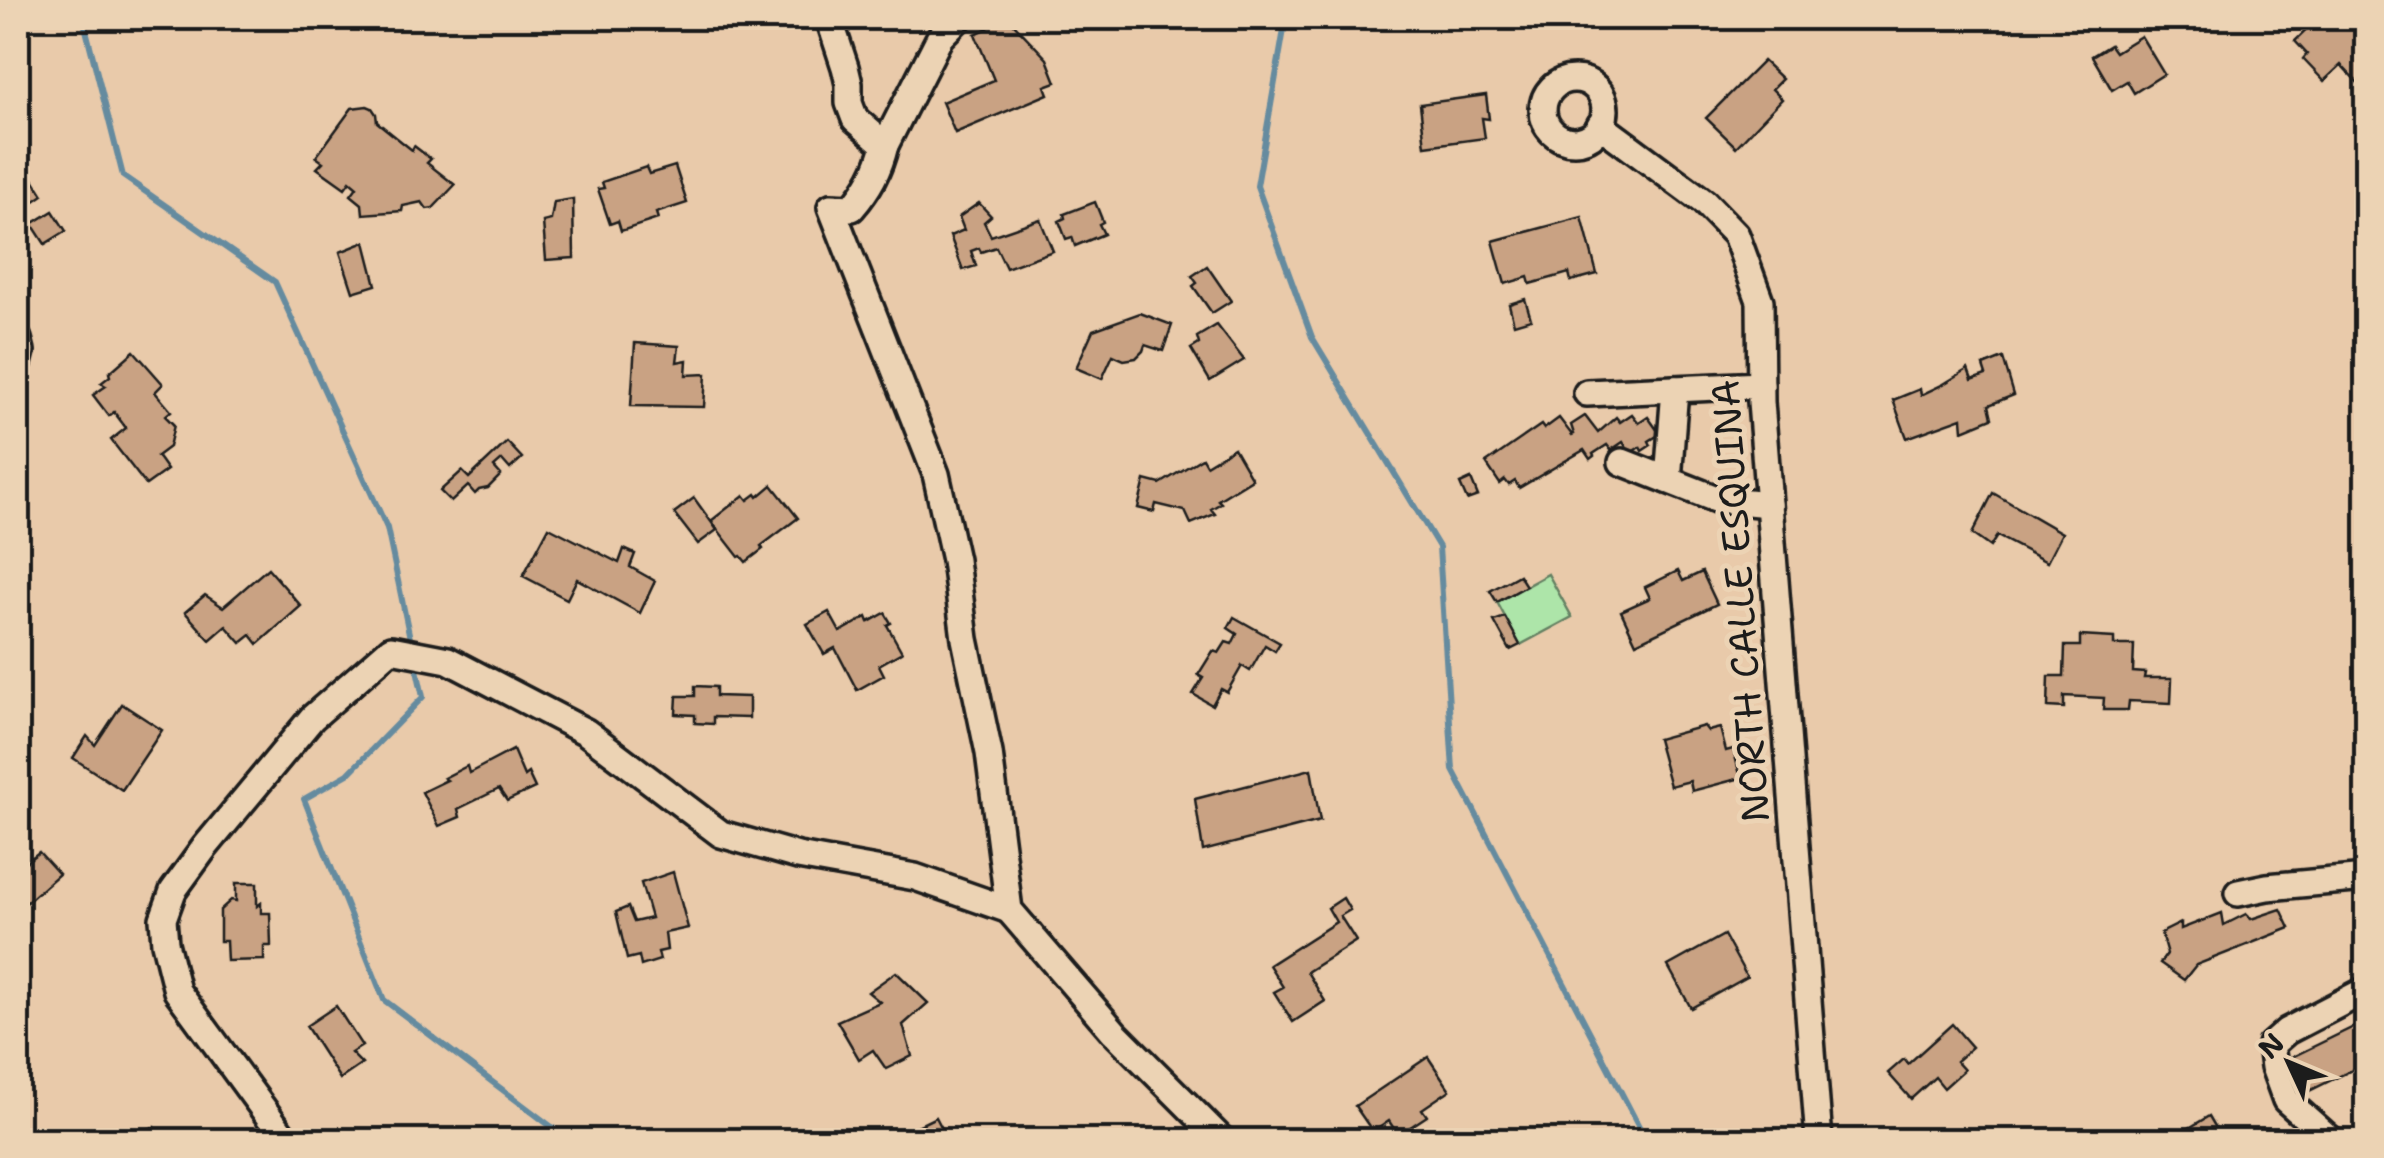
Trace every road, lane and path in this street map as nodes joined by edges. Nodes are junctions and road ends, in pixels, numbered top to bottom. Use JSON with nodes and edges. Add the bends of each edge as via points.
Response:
{"nodes":[{"id":1,"x":829,"y":18,"type":"edge"},
{"id":2,"x":959,"y":18,"type":"edge"},
{"id":3,"x":1600,"y":125,"type":"dead end"},
{"id":4,"x":885,"y":145,"type":"junction"},
{"id":5,"x":18,"y":339,"type":"edge"},
{"id":6,"x":18,"y":362,"type":"edge"},
{"id":7,"x":1761,"y":385,"type":"junction"},
{"id":8,"x":1675,"y":389,"type":"junction"},
{"id":9,"x":1586,"y":393,"type":"dead end"},
{"id":10,"x":1622,"y":462,"type":"dead end"},
{"id":11,"x":1668,"y":480,"type":"junction"},
{"id":12,"x":1769,"y":504,"type":"junction"},
{"id":13,"x":2366,"y":878,"type":"edge"},
{"id":14,"x":2238,"y":893,"type":"dead end"},
{"id":15,"x":1009,"y":910,"type":"junction"},
{"id":16,"x":2366,"y":990,"type":"edge"},
{"id":17,"x":286,"y":1140,"type":"edge"},
{"id":18,"x":1222,"y":1140,"type":"edge"},
{"id":19,"x":1819,"y":1140,"type":"edge"},
{"id":20,"x":2331,"y":1140,"type":"edge"}],
"edges":[{"from":1,"to":4,"type":"street","via":[[855,119]]},
{"from":2,"to":4,"type":"street","via":[[940,37]]},
{"from":3,"to":7,"type":"street","name":"NORTH CALLE ESQUINA","via":[[1704,202],[1736,235],[1760,301]]},
{"from":4,"to":15,"type":"street","via":[[870,187],[852,208],[831,207],[936,474],[990,753]]},
{"from":5,"to":6,"type":"street"},
{"from":7,"to":8,"type":"street"},
{"from":7,"to":12,"type":"street","name":"NORTH CALLE ESQUINA"},
{"from":8,"to":9,"type":"street"},
{"from":8,"to":11,"type":"street"},
{"from":10,"to":11,"type":"street"},
{"from":11,"to":12,"type":"street","via":[[1716,499]]},
{"from":12,"to":19,"type":"street","name":"NORTH CALLE ESQUINA"},
{"from":13,"to":14,"type":"street"},
{"from":15,"to":17,"type":"street","via":[[915,878],[720,834],[586,732],[448,660],[391,649],[312,718],[205,846],[173,891],[163,919],[177,991]]},
{"from":15,"to":18,"type":"street","via":[[1114,1032]]},
{"from":16,"to":20,"type":"street","via":[[2270,1045],[2286,1100]]}]}
